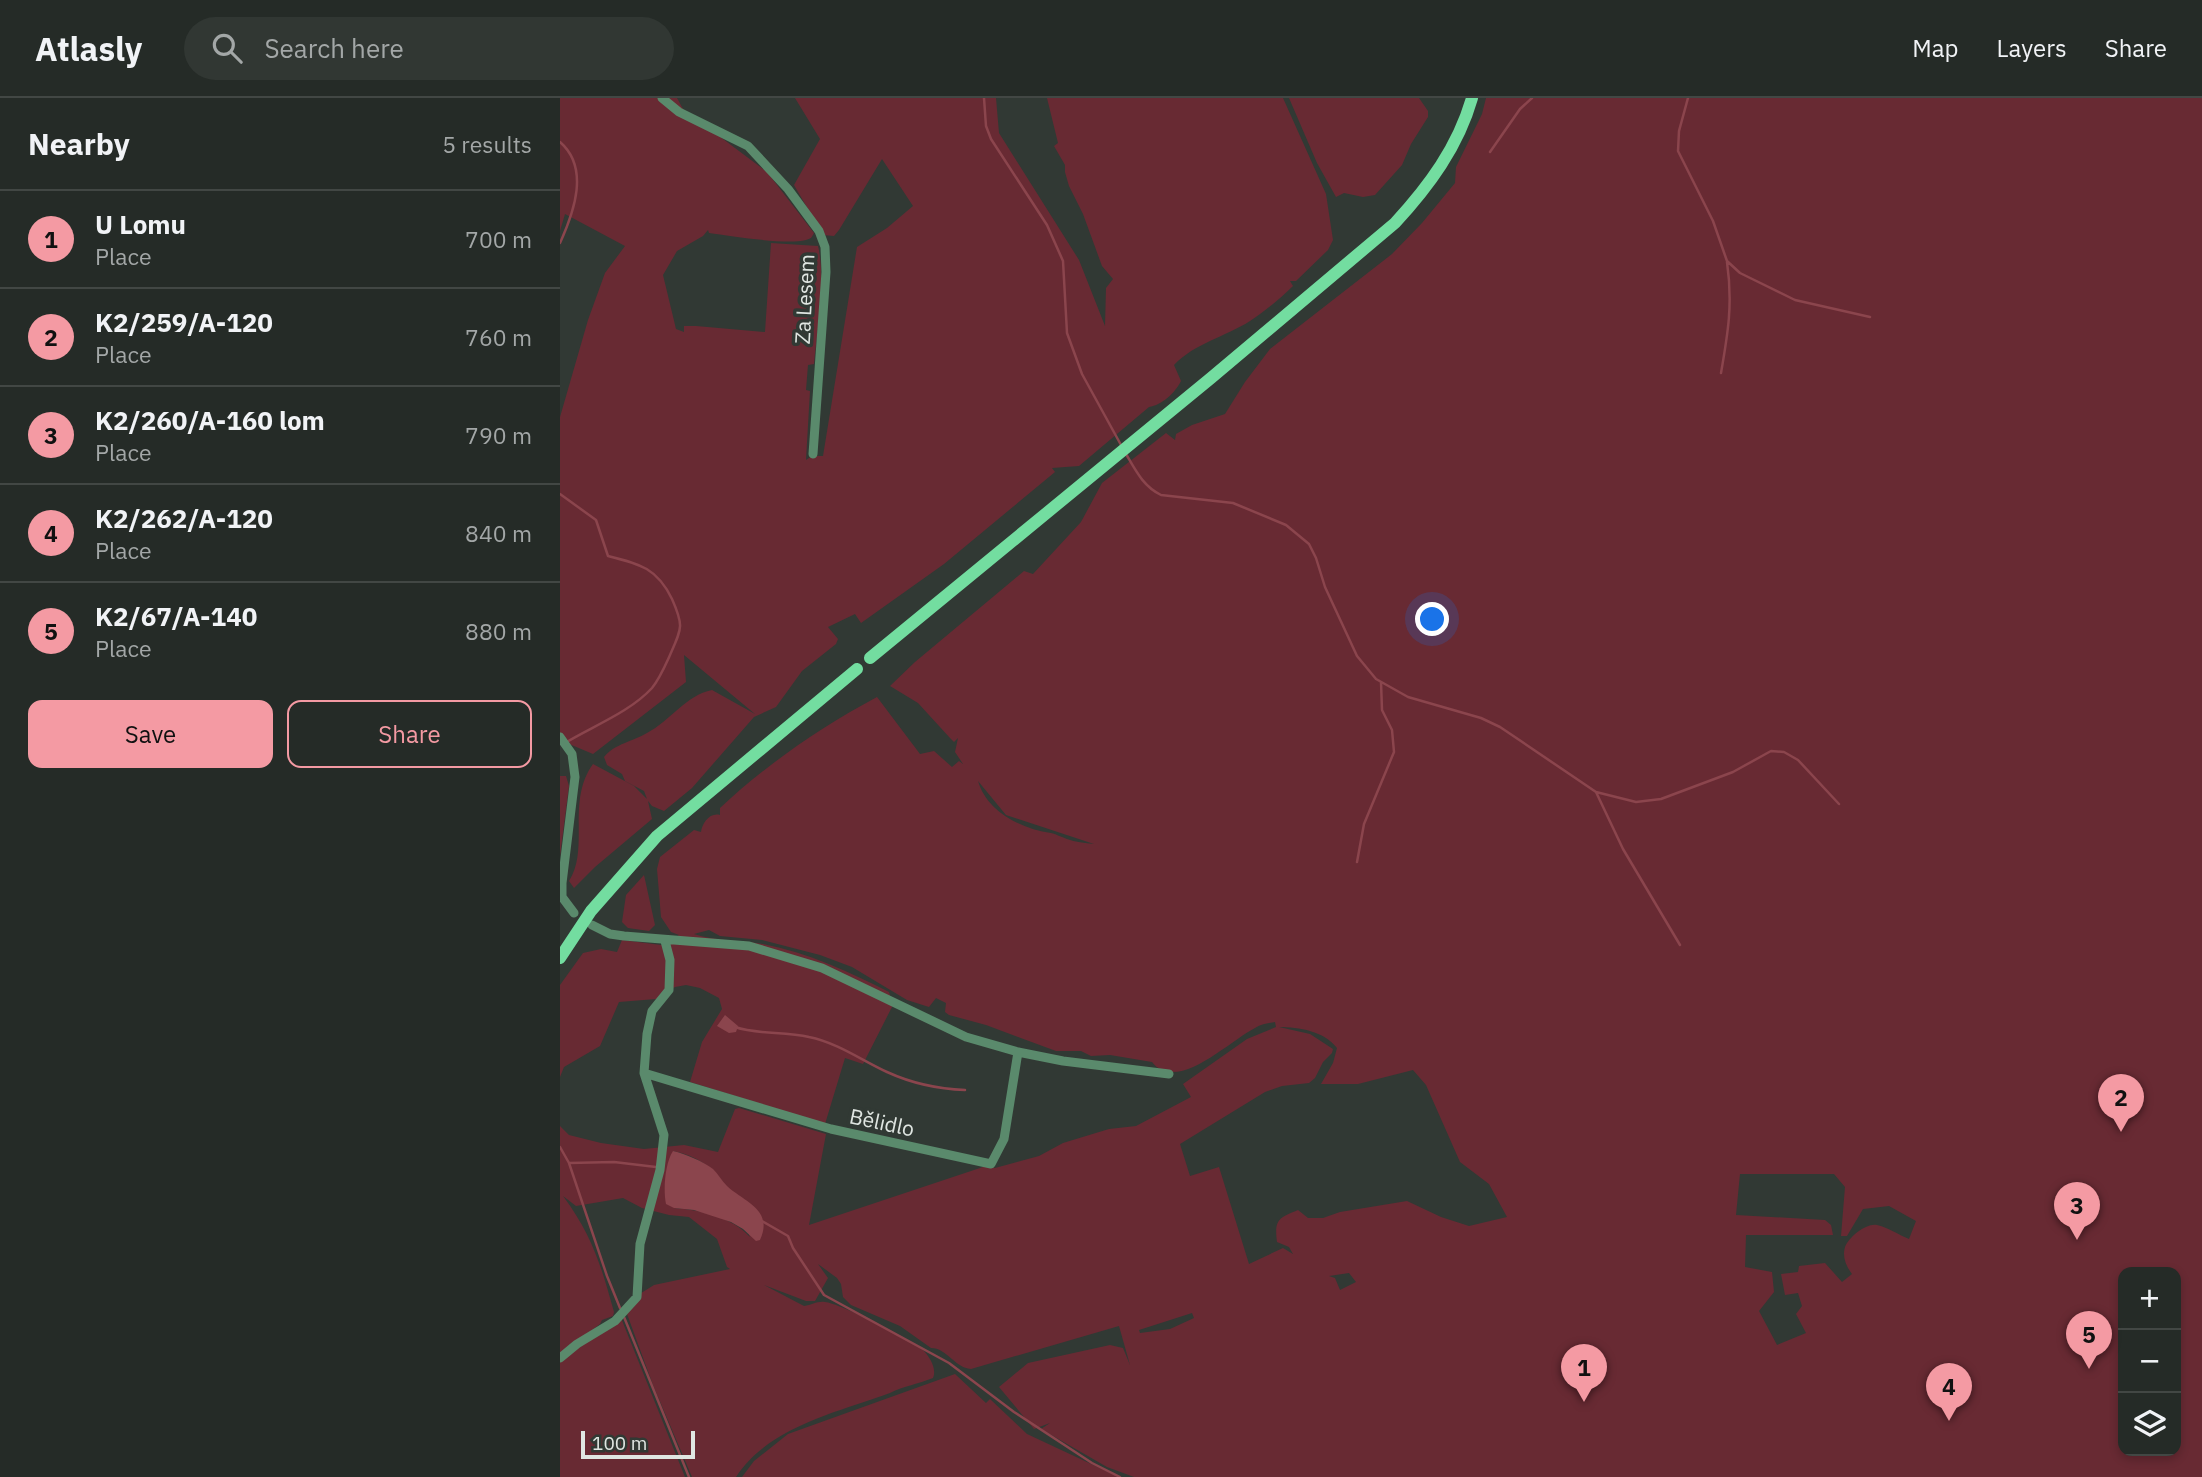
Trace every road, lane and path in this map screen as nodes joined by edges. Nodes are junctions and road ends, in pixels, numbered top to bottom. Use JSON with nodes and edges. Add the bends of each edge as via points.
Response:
{"nodes":[{"id":1,"x":662,"y":98,"type":"edge"},
{"id":2,"x":1472,"y":98,"type":"edge"},
{"id":3,"x":813,"y":454,"type":"dead end"},
{"id":4,"x":870,"y":658,"type":"dead end"},
{"id":5,"x":857,"y":669,"type":"dead end"},
{"id":6,"x":560,"y":737,"type":"edge"},
{"id":7,"x":574,"y":913,"type":"dead end"},
{"id":8,"x":592,"y":925,"type":"dead end"},
{"id":9,"x":665,"y":941,"type":"junction"},
{"id":10,"x":560,"y":958,"type":"edge"},
{"id":11,"x":1018,"y":1052,"type":"junction"},
{"id":12,"x":643,"y":1073,"type":"junction"},
{"id":13,"x":1169,"y":1074,"type":"dead end"},
{"id":14,"x":560,"y":1358,"type":"edge"}],
"edges":[{"from":1,"to":3,"type":"street","name":"Za Lesem","via":[[679,112],[748,146],[819,231],[826,272]]},
{"from":2,"to":4,"type":"main road","via":[[1443,163],[1403,213],[1211,378]]},
{"from":5,"to":10,"type":"main road","via":[[657,836],[591,911]]},
{"from":6,"to":7,"type":"street","via":[[572,754],[575,777],[562,883],[562,897]]},
{"from":8,"to":9,"type":"street","via":[[610,933]]},
{"from":9,"to":11,"type":"street","via":[[749,946],[822,968],[966,1037]]},
{"from":9,"to":12,"type":"street","via":[[669,990],[652,1011]]},
{"from":11,"to":12,"type":"street","name":"Bělidlo","via":[[1004,1139],[991,1164],[831,1129]]},
{"from":11,"to":13,"type":"street"},
{"from":12,"to":14,"type":"street","via":[[664,1135],[660,1170],[640,1244],[637,1297],[615,1321]]}]}
